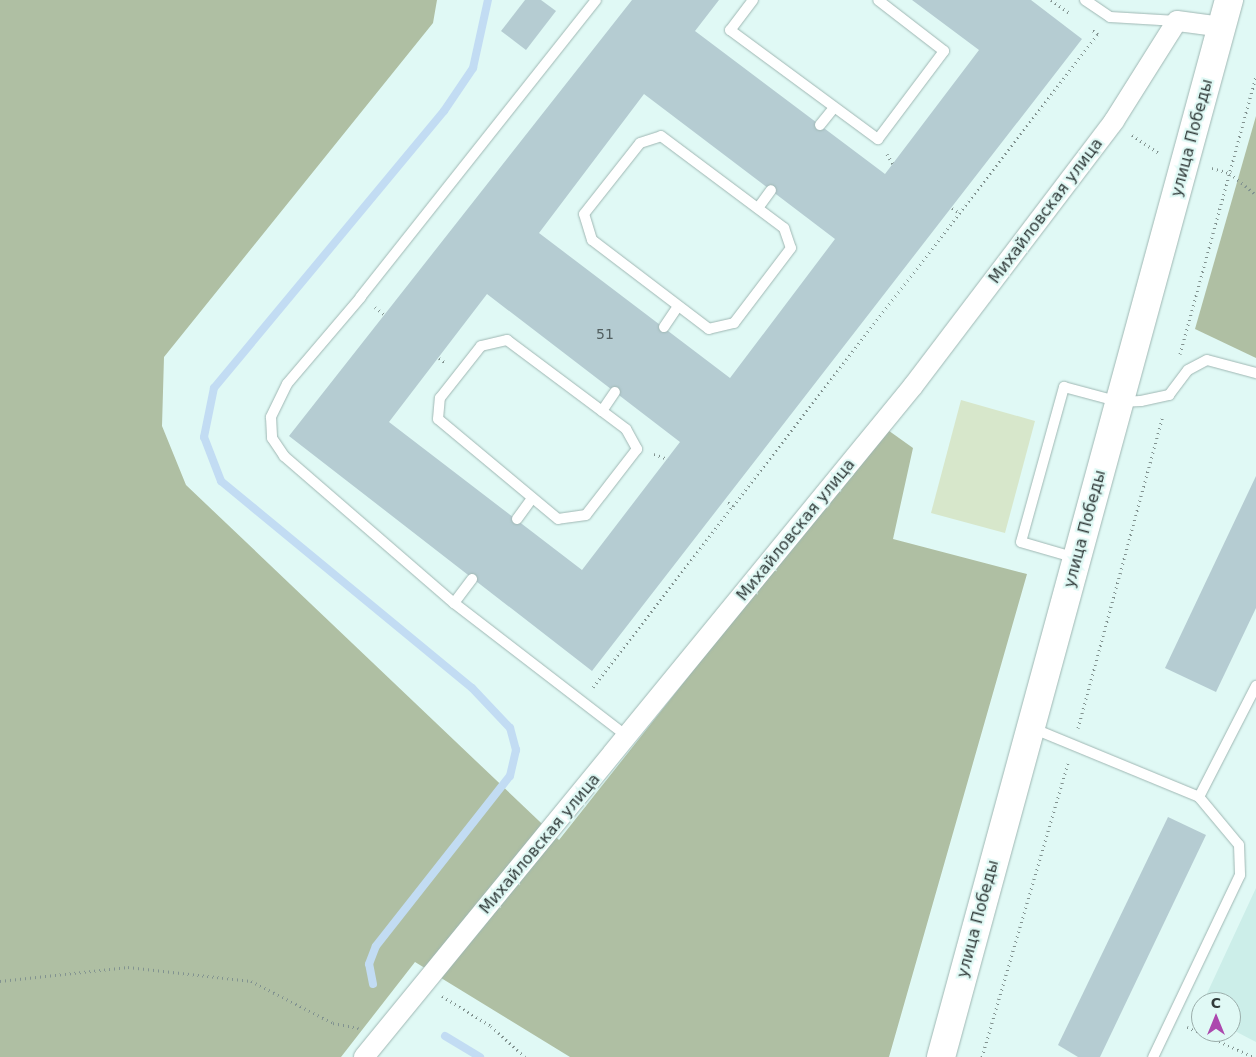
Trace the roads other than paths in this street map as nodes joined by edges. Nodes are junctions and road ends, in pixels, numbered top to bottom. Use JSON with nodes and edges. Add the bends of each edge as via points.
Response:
{"nodes":[{"id":1,"x":596,"y":0,"type":"edge"},
{"id":2,"x":753,"y":0,"type":"edge"},
{"id":3,"x":878,"y":0,"type":"edge"},
{"id":4,"x":1085,"y":0,"type":"edge"},
{"id":5,"x":1229,"y":0,"type":"edge"},
{"id":6,"x":1177,"y":21,"type":"junction"},
{"id":7,"x":1222,"y":27,"type":"junction"},
{"id":8,"x":834,"y":108,"type":"junction"},
{"id":9,"x":820,"y":125,"type":"dead end"},
{"id":10,"x":771,"y":190,"type":"dead end"},
{"id":11,"x":758,"y":208,"type":"junction"},
{"id":12,"x":678,"y":306,"type":"junction"},
{"id":13,"x":664,"y":327,"type":"dead end"},
{"id":14,"x":1256,"y":373,"type":"edge"},
{"id":15,"x":615,"y":392,"type":"dead end"},
{"id":16,"x":1120,"y":402,"type":"junction"},
{"id":17,"x":602,"y":411,"type":"junction"},
{"id":18,"x":532,"y":498,"type":"junction"},
{"id":19,"x":516,"y":519,"type":"dead end"},
{"id":20,"x":1077,"y":559,"type":"junction"},
{"id":21,"x":472,"y":579,"type":"dead end"},
{"id":22,"x":454,"y":603,"type":"junction"},
{"id":23,"x":1256,"y":686,"type":"edge"},
{"id":24,"x":1031,"y":728,"type":"junction"},
{"id":25,"x":629,"y":738,"type":"junction"},
{"id":26,"x":1200,"y":797,"type":"junction"},
{"id":27,"x":364,"y":1057,"type":"edge"},
{"id":28,"x":941,"y":1057,"type":"edge"},
{"id":29,"x":1153,"y":1057,"type":"edge"}],
"edges":[{"from":1,"to":22,"type":"lane","via":[[362,297],[286,384],[271,417],[272,438],[284,456]]},
{"from":2,"to":8,"type":"lane","via":[[730,30]]},
{"from":3,"to":8,"type":"lane","via":[[944,51],[878,139]]},
{"from":4,"to":6,"type":"lane","via":[[1110,17]]},
{"from":5,"to":7,"type":"main road","name":"улица Победы"},
{"from":6,"to":7,"type":"street"},
{"from":6,"to":25,"type":"street","name":"Михайловская улица","via":[[1114,120],[913,386]]},
{"from":7,"to":16,"type":"main road","name":"улица Победы"},
{"from":8,"to":9,"type":"lane"},
{"from":10,"to":11,"type":"lane"},
{"from":11,"to":12,"type":"lane","via":[[784,228],[791,248],[734,323],[709,329]]},
{"from":11,"to":12,"type":"lane","via":[[661,136],[640,143],[584,214],[592,240]]},
{"from":12,"to":13,"type":"lane"},
{"from":14,"to":16,"type":"lane","via":[[1207,360],[1188,370],[1169,395]]},
{"from":15,"to":17,"type":"lane"},
{"from":16,"to":20,"type":"main road","name":"улица Победы"},
{"from":16,"to":20,"type":"lane","via":[[1064,387],[1021,542]]},
{"from":17,"to":18,"type":"lane","via":[[626,429],[637,449],[586,515],[558,519]]},
{"from":17,"to":18,"type":"lane","via":[[507,340],[481,346],[459,371],[440,398],[438,419]]},
{"from":18,"to":19,"type":"lane"},
{"from":20,"to":24,"type":"main road","name":"улица Победы"},
{"from":21,"to":22,"type":"lane"},
{"from":22,"to":25,"type":"lane"},
{"from":23,"to":26,"type":"lane"},
{"from":24,"to":26,"type":"lane"},
{"from":24,"to":28,"type":"main road","name":"улица Победы"},
{"from":25,"to":27,"type":"street","name":"Михайловская улица"},
{"from":26,"to":29,"type":"lane","via":[[1239,845],[1240,875]]}]}
